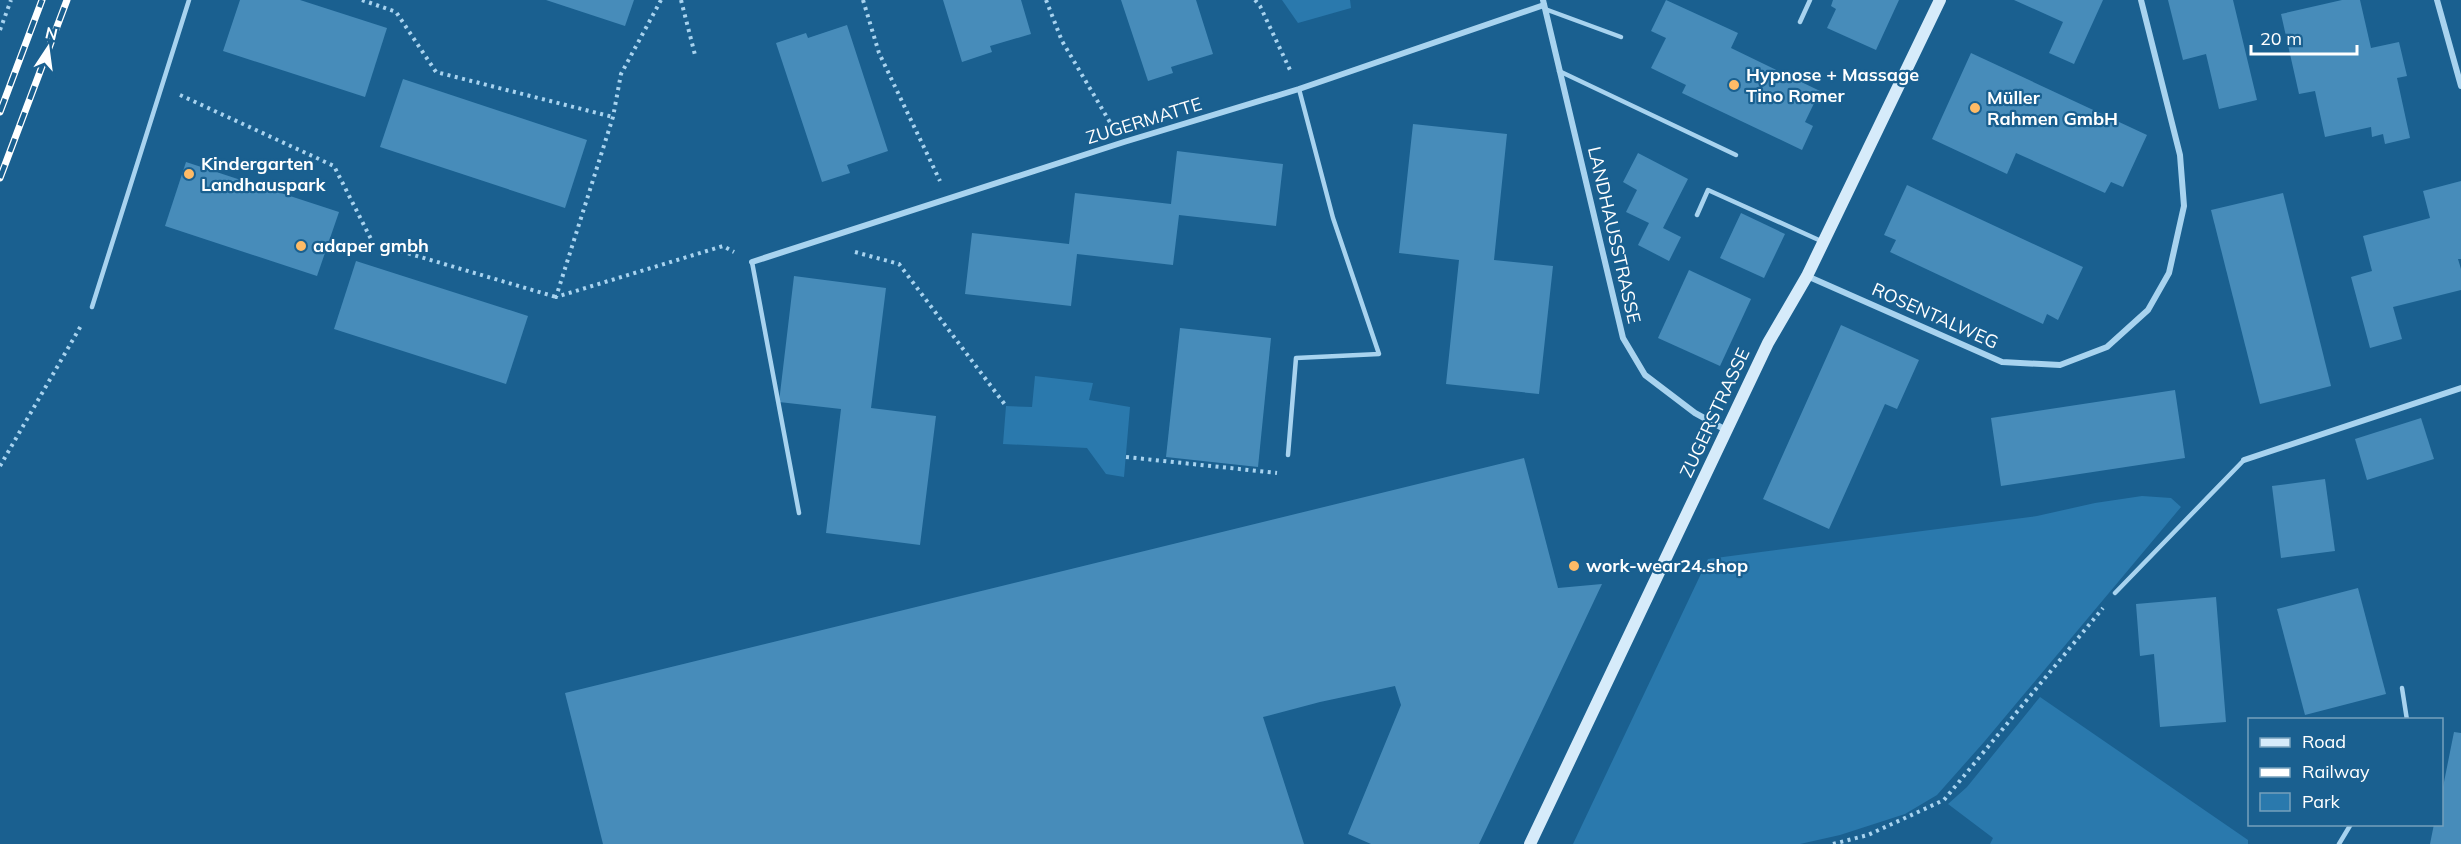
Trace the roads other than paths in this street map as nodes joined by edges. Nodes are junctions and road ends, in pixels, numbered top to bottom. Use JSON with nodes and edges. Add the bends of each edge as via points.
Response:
{"nodes":[{"id":1,"x":189,"y":0,"type":"edge"},
{"id":2,"x":1810,"y":0,"type":"edge"},
{"id":3,"x":1940,"y":0,"type":"edge"},
{"id":4,"x":2141,"y":0,"type":"edge"},
{"id":5,"x":2437,"y":0,"type":"edge"},
{"id":6,"x":1544,"y":5,"type":"edge"},
{"id":7,"x":1800,"y":22,"type":"dead end"},
{"id":8,"x":1621,"y":37,"type":"dead end"},
{"id":9,"x":1559,"y":71,"type":"junction"},
{"id":10,"x":2461,"y":86,"type":"edge"},
{"id":11,"x":1299,"y":89,"type":"junction"},
{"id":12,"x":1736,"y":155,"type":"dead end"},
{"id":13,"x":1697,"y":214,"type":"dead end"},
{"id":14,"x":1824,"y":243,"type":"junction"},
{"id":15,"x":752,"y":262,"type":"joint"},
{"id":16,"x":1808,"y":276,"type":"junction"},
{"id":17,"x":92,"y":307,"type":"road end"},
{"id":18,"x":2461,"y":388,"type":"edge"},
{"id":19,"x":1727,"y":430,"type":"junction"},
{"id":20,"x":1288,"y":455,"type":"road end"},
{"id":21,"x":2244,"y":460,"type":"joint"},
{"id":22,"x":799,"y":513,"type":"dead end"},
{"id":23,"x":2115,"y":593,"type":"road end"},
{"id":24,"x":2402,"y":688,"type":"dead end"},
{"id":25,"x":2407,"y":718,"type":"edge"},
{"id":26,"x":2350,"y":826,"type":"edge"},
{"id":27,"x":1530,"y":844,"type":"edge"},
{"id":28,"x":2339,"y":844,"type":"edge"}],
"edges":[{"from":1,"to":17,"type":"lane"},
{"from":2,"to":7,"type":"lane"},
{"from":3,"to":14,"type":"street","name":"ZUGERSTRASSE"},
{"from":4,"to":16,"type":"street","name":"ROSENTALWEG","via":[[2180,155],[2184,206],[2169,273],[2148,310],[2107,347],[2060,365],[2002,362]]},
{"from":5,"to":10,"type":"street"},
{"from":6,"to":8,"type":"lane"},
{"from":6,"to":9,"type":"street","name":"LANDHAUSSTRASSE"},
{"from":6,"to":11,"type":"street","name":"ZUGERMATTE"},
{"from":9,"to":12,"type":"lane"},
{"from":9,"to":19,"type":"street","name":"LANDHAUSSTRASSE","via":[[1623,338],[1645,375],[1695,413]]},
{"from":11,"to":15,"type":"street","name":"ZUGERMATTE"},
{"from":11,"to":20,"type":"lane","via":[[1333,218],[1379,354],[1296,358]]},
{"from":13,"to":14,"type":"lane","via":[[1708,190]]},
{"from":14,"to":16,"type":"street","name":"ZUGERSTRASSE"},
{"from":15,"to":22,"type":"lane"},
{"from":16,"to":19,"type":"street","name":"ZUGERSTRASSE","via":[[1768,343]]},
{"from":18,"to":21,"type":"street"},
{"from":19,"to":27,"type":"street","name":"ZUGERSTRASSE"},
{"from":21,"to":23,"type":"lane"},
{"from":24,"to":25,"type":"lane"},
{"from":26,"to":28,"type":"lane"}]}
